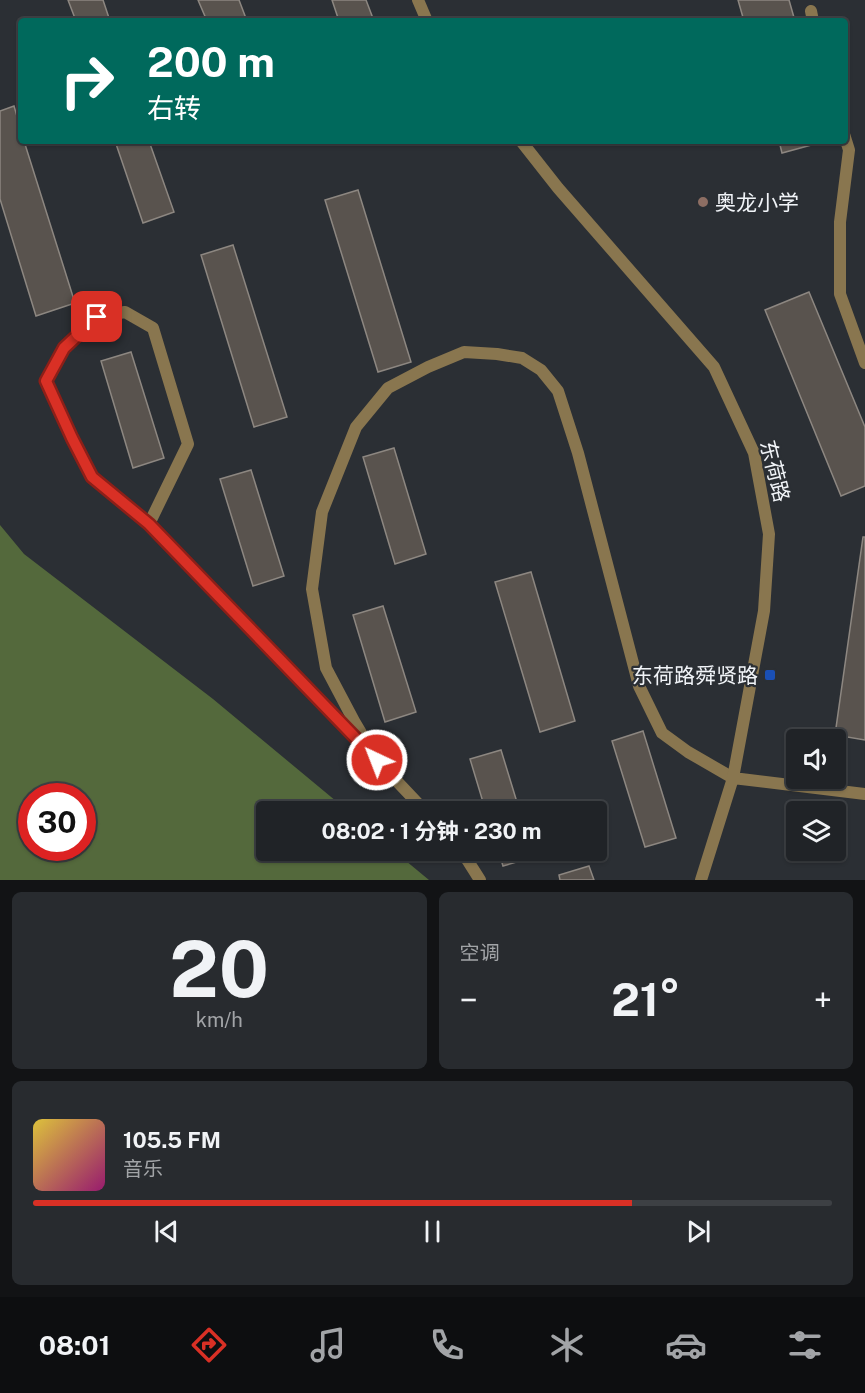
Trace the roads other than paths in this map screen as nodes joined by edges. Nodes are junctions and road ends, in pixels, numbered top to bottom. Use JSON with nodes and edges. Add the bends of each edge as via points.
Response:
{"nodes":[{"id":1,"x":418,"y":0,"type":"edge"},
{"id":2,"x":426,"y":18,"type":"edge"},
{"id":3,"x":523,"y":144,"type":"edge"},
{"id":4,"x":847,"y":144,"type":"edge"},
{"id":5,"x":865,"y":363,"type":"edge"},
{"id":6,"x":149,"y":524,"type":"junction"},
{"id":7,"x":377,"y":760,"type":"junction"},
{"id":8,"x":734,"y":778,"type":"junction"},
{"id":9,"x":865,"y":794,"type":"edge"},
{"id":10,"x":416,"y":801,"type":"edge"},
{"id":11,"x":468,"y":861,"type":"edge"},
{"id":12,"x":480,"y":880,"type":"edge"},
{"id":13,"x":701,"y":880,"type":"edge"}],
"edges":[{"from":1,"to":2,"type":"street"},
{"from":3,"to":8,"type":"street","name":"东荷路","via":[[714,367],[754,453],[768,534],[764,611]]},
{"from":4,"to":5,"type":"street","via":[[840,222],[840,294]]},
{"from":6,"to":6,"type":"street","via":[[92,477],[46,381],[64,348],[97,317],[125,312],[153,328],[188,444]]},
{"from":6,"to":7,"type":"street"},
{"from":7,"to":8,"type":"street","via":[[326,668],[312,589],[322,512],[356,427],[388,388],[464,352],[522,358],[541,370],[558,391],[639,686],[662,733]]},
{"from":7,"to":10,"type":"street"},
{"from":8,"to":9,"type":"street"},
{"from":8,"to":13,"type":"street","name":"东荷路"},
{"from":11,"to":12,"type":"street"}]}
